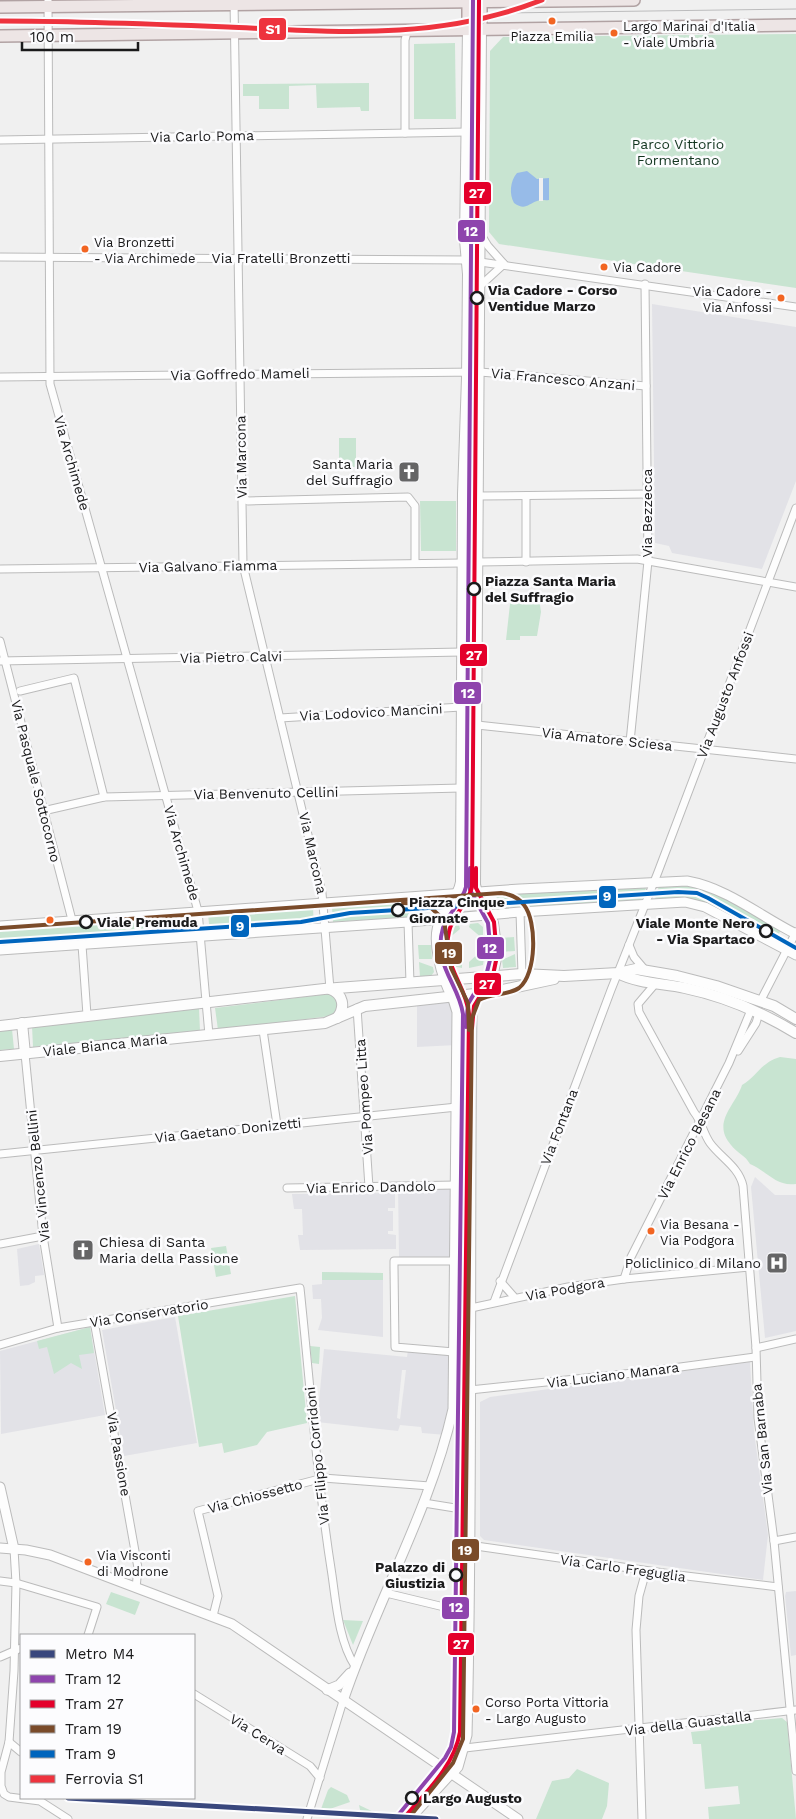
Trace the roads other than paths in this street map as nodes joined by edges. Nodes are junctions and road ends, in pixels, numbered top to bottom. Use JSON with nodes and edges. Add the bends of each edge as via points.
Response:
{"nodes":[{"id":1,"x":634,"y":0,"type":"edge"},
{"id":2,"x":474,"y":2,"type":"edge"},
{"id":3,"x":48,"y":3,"type":"edge"},
{"id":4,"x":234,"y":3,"type":"edge"},
{"id":5,"x":0,"y":7,"type":"edge"},
{"id":6,"x":796,"y":25,"type":"edge"},
{"id":7,"x":408,"y":29,"type":"junction"},
{"id":8,"x":474,"y":29,"type":"junction"},
{"id":9,"x":235,"y":31,"type":"junction"},
{"id":10,"x":48,"y":35,"type":"junction"},
{"id":11,"x":0,"y":36,"type":"edge"},
{"id":12,"x":467,"y":132,"type":"junction"},
{"id":13,"x":405,"y":133,"type":"junction"},
{"id":14,"x":236,"y":135,"type":"junction"},
{"id":15,"x":0,"y":140,"type":"edge"},
{"id":16,"x":49,"y":140,"type":"junction"},
{"id":17,"x":480,"y":232,"type":"junction"},
{"id":18,"x":0,"y":257,"type":"edge"},
{"id":19,"x":50,"y":257,"type":"junction"},
{"id":20,"x":238,"y":258,"type":"junction"},
{"id":21,"x":473,"y":261,"type":"junction"},
{"id":22,"x":504,"y":264,"type":"junction"},
{"id":23,"x":645,"y":284,"type":"junction"},
{"id":24,"x":480,"y":286,"type":"junction"},
{"id":25,"x":796,"y":307,"type":"edge"},
{"id":26,"x":467,"y":372,"type":"junction"},
{"id":27,"x":480,"y":372,"type":"junction"},
{"id":28,"x":240,"y":374,"type":"junction"},
{"id":29,"x":0,"y":377,"type":"edge"},
{"id":30,"x":50,"y":377,"type":"junction"},
{"id":31,"x":646,"y":386,"type":"junction"},
{"id":32,"x":647,"y":494,"type":"junction"},
{"id":33,"x":479,"y":496,"type":"junction"},
{"id":34,"x":526,"y":496,"type":"junction"},
{"id":35,"x":242,"y":498,"type":"junction"},
{"id":36,"x":796,"y":508,"type":"edge"},
{"id":37,"x":793,"y":525,"type":"edge"},
{"id":38,"x":648,"y":561,"type":"junction"},
{"id":39,"x":479,"y":562,"type":"junction"},
{"id":40,"x":526,"y":562,"type":"junction"},
{"id":41,"x":415,"y":563,"type":"junction"},
{"id":42,"x":462,"y":563,"type":"junction"},
{"id":43,"x":243,"y":565,"type":"junction"},
{"id":44,"x":102,"y":568,"type":"junction"},
{"id":45,"x":0,"y":569,"type":"edge"},
{"id":46,"x":768,"y":582,"type":"junction"},
{"id":47,"x":796,"y":587,"type":"edge"},
{"id":48,"x":0,"y":641,"type":"edge"},
{"id":49,"x":462,"y":652,"type":"junction"},
{"id":50,"x":265,"y":656,"type":"junction"},
{"id":51,"x":128,"y":660,"type":"junction"},
{"id":52,"x":2,"y":661,"type":"edge"},
{"id":53,"x":20,"y":691,"type":"dead end"},
{"id":54,"x":462,"y":707,"type":"junction"},
{"id":55,"x":280,"y":718,"type":"junction"},
{"id":56,"x":477,"y":725,"type":"junction"},
{"id":57,"x":630,"y":742,"type":"junction"},
{"id":58,"x":704,"y":749,"type":"junction"},
{"id":59,"x":796,"y":759,"type":"edge"},
{"id":60,"x":461,"y":788,"type":"junction"},
{"id":61,"x":299,"y":792,"type":"junction"},
{"id":62,"x":166,"y":795,"type":"junction"},
{"id":63,"x":104,"y":797,"type":"junction"},
{"id":64,"x":43,"y":812,"type":"junction"},
{"id":65,"x":654,"y":881,"type":"junction"},
{"id":66,"x":476,"y":892,"type":"junction"},
{"id":67,"x":457,"y":894,"type":"junction"},
{"id":68,"x":646,"y":903,"type":"junction"},
{"id":69,"x":323,"y":904,"type":"junction"},
{"id":70,"x":198,"y":912,"type":"junction"},
{"id":71,"x":520,"y":912,"type":"junction"},
{"id":72,"x":490,"y":914,"type":"junction"},
{"id":73,"x":442,"y":919,"type":"junction"},
{"id":74,"x":72,"y":920,"type":"junction"},
{"id":75,"x":408,"y":922,"type":"junction"},
{"id":76,"x":0,"y":926,"type":"edge"},
{"id":77,"x":325,"y":928,"type":"junction"},
{"id":78,"x":796,"y":933,"type":"edge"},
{"id":79,"x":200,"y":937,"type":"junction"},
{"id":80,"x":82,"y":945,"type":"junction"},
{"id":81,"x":629,"y":945,"type":"junction"},
{"id":82,"x":0,"y":950,"type":"edge"},
{"id":83,"x":787,"y":951,"type":"junction"},
{"id":84,"x":796,"y":956,"type":"edge"},
{"id":85,"x":645,"y":970,"type":"junction"},
{"id":86,"x":618,"y":973,"type":"junction"},
{"id":87,"x":522,"y":974,"type":"junction"},
{"id":88,"x":564,"y":976,"type":"junction"},
{"id":89,"x":492,"y":977,"type":"junction"},
{"id":90,"x":444,"y":981,"type":"junction"},
{"id":91,"x":410,"y":983,"type":"junction"},
{"id":92,"x":535,"y":984,"type":"junction"},
{"id":93,"x":654,"y":984,"type":"junction"},
{"id":94,"x":330,"y":989,"type":"junction"},
{"id":95,"x":476,"y":994,"type":"junction"},
{"id":96,"x":452,"y":996,"type":"junction"},
{"id":97,"x":760,"y":1000,"type":"junction"},
{"id":98,"x":413,"y":1001,"type":"junction"},
{"id":99,"x":206,"y":1003,"type":"junction"},
{"id":100,"x":357,"y":1008,"type":"junction"},
{"id":101,"x":755,"y":1012,"type":"junction"},
{"id":102,"x":87,"y":1016,"type":"junction"},
{"id":103,"x":336,"y":1019,"type":"junction"},
{"id":104,"x":796,"y":1019,"type":"edge"},
{"id":105,"x":22,"y":1023,"type":"junction"},
{"id":106,"x":0,"y":1026,"type":"edge"},
{"id":107,"x":263,"y":1030,"type":"junction"},
{"id":108,"x":796,"y":1033,"type":"edge"},
{"id":109,"x":209,"y":1034,"type":"junction"},
{"id":110,"x":25,"y":1054,"type":"junction"},
{"id":111,"x":0,"y":1056,"type":"edge"},
{"id":112,"x":456,"y":1107,"type":"junction"},
{"id":113,"x":365,"y":1117,"type":"junction"},
{"id":114,"x":701,"y":1120,"type":"junction"},
{"id":115,"x":277,"y":1125,"type":"junction"},
{"id":116,"x":35,"y":1150,"type":"junction"},
{"id":117,"x":0,"y":1154,"type":"edge"},
{"id":118,"x":456,"y":1185,"type":"junction"},
{"id":119,"x":369,"y":1187,"type":"junction"},
{"id":120,"x":287,"y":1188,"type":"dead end"},
{"id":121,"x":43,"y":1236,"type":"junction"},
{"id":122,"x":0,"y":1244,"type":"edge"},
{"id":123,"x":455,"y":1261,"type":"junction"},
{"id":124,"x":749,"y":1267,"type":"junction"},
{"id":125,"x":624,"y":1279,"type":"junction"},
{"id":126,"x":500,"y":1281,"type":"junction"},
{"id":127,"x":300,"y":1288,"type":"joint"},
{"id":128,"x":515,"y":1298,"type":"junction"},
{"id":129,"x":494,"y":1302,"type":"junction"},
{"id":130,"x":471,"y":1308,"type":"junction"},
{"id":131,"x":94,"y":1321,"type":"junction"},
{"id":132,"x":58,"y":1328,"type":"junction"},
{"id":133,"x":796,"y":1339,"type":"edge"},
{"id":134,"x":0,"y":1344,"type":"edge"},
{"id":135,"x":756,"y":1348,"type":"junction"},
{"id":136,"x":454,"y":1352,"type":"junction"},
{"id":137,"x":755,"y":1357,"type":"junction"},
{"id":138,"x":470,"y":1390,"type":"junction"},
{"id":139,"x":454,"y":1398,"type":"junction"},
{"id":140,"x":319,"y":1479,"type":"junction"},
{"id":141,"x":430,"y":1486,"type":"junction"},
{"id":142,"x":0,"y":1487,"type":"edge"},
{"id":143,"x":424,"y":1503,"type":"junction"},
{"id":144,"x":469,"y":1504,"type":"junction"},
{"id":145,"x":796,"y":1537,"type":"edge"},
{"id":146,"x":774,"y":1541,"type":"junction"},
{"id":147,"x":469,"y":1545,"type":"junction"},
{"id":148,"x":0,"y":1548,"type":"edge"},
{"id":149,"x":14,"y":1552,"type":"junction"},
{"id":150,"x":646,"y":1570,"type":"junction"},
{"id":151,"x":0,"y":1581,"type":"edge"},
{"id":152,"x":16,"y":1583,"type":"junction"},
{"id":153,"x":778,"y":1587,"type":"junction"},
{"id":154,"x":136,"y":1588,"type":"junction"},
{"id":155,"x":386,"y":1593,"type":"junction"},
{"id":156,"x":444,"y":1607,"type":"dead end"},
{"id":157,"x":213,"y":1616,"type":"junction"},
{"id":158,"x":88,"y":1634,"type":"edge"},
{"id":159,"x":18,"y":1650,"type":"edge"},
{"id":160,"x":0,"y":1657,"type":"edge"},
{"id":161,"x":355,"y":1666,"type":"junction"},
{"id":162,"x":327,"y":1690,"type":"junction"},
{"id":163,"x":195,"y":1695,"type":"edge"},
{"id":164,"x":343,"y":1701,"type":"junction"},
{"id":165,"x":793,"y":1710,"type":"edge"},
{"id":166,"x":641,"y":1729,"type":"junction"},
{"id":167,"x":9,"y":1742,"type":"junction"},
{"id":168,"x":465,"y":1748,"type":"junction"},
{"id":169,"x":20,"y":1751,"type":"edge"},
{"id":170,"x":796,"y":1771,"type":"edge"},
{"id":171,"x":452,"y":1774,"type":"junction"},
{"id":172,"x":320,"y":1778,"type":"junction"},
{"id":173,"x":20,"y":1799,"type":"edge"},
{"id":174,"x":22,"y":1799,"type":"edge"},
{"id":175,"x":68,"y":1819,"type":"edge"},
{"id":176,"x":307,"y":1819,"type":"edge"},
{"id":177,"x":411,"y":1819,"type":"edge"},
{"id":178,"x":518,"y":1819,"type":"edge"},
{"id":179,"x":642,"y":1819,"type":"edge"}],
"edges":[{"from":1,"to":2,"type":"main road"},
{"from":2,"to":4,"type":"main road"},
{"from":2,"to":8,"type":"main road"},
{"from":3,"to":4,"type":"main road"},
{"from":3,"to":5,"type":"main road"},
{"from":3,"to":10,"type":"street","name":"Via Archimede"},
{"from":4,"to":9,"type":"street","name":"Via Marcona"},
{"from":6,"to":8,"type":"main road"},
{"from":7,"to":8,"type":"main road"},
{"from":7,"to":9,"type":"main road"},
{"from":7,"to":13,"type":"street","via":[[405,40]]},
{"from":8,"to":12,"type":"main road"},
{"from":8,"to":17,"type":"main road"},
{"from":9,"to":10,"type":"main road"},
{"from":9,"to":14,"type":"street","name":"Via Marcona"},
{"from":10,"to":11,"type":"main road"},
{"from":10,"to":16,"type":"street","name":"Via Archimede"},
{"from":12,"to":13,"type":"street"},
{"from":12,"to":21,"type":"main road","via":[[465,240]]},
{"from":13,"to":14,"type":"street","name":"Via Carlo Poma"},
{"from":14,"to":16,"type":"street","name":"Via Carlo Poma"},
{"from":14,"to":20,"type":"street","name":"Via Marcona"},
{"from":15,"to":16,"type":"street","name":"Via Carlo Poma"},
{"from":16,"to":19,"type":"street","name":"Via Archimede"},
{"from":17,"to":21,"type":"main road"},
{"from":17,"to":22,"type":"street"},
{"from":18,"to":19,"type":"street","name":"Via Fratelli Bronzetti"},
{"from":19,"to":20,"type":"street","name":"Via Fratelli Bronzetti"},
{"from":19,"to":30,"type":"street","name":"Via Archimede"},
{"from":20,"to":21,"type":"street","name":"Via Fratelli Bronzetti"},
{"from":20,"to":28,"type":"street","name":"Via Marcona"},
{"from":21,"to":22,"type":"street"},
{"from":21,"to":24,"type":"main road"},
{"from":21,"to":26,"type":"main road"},
{"from":22,"to":23,"type":"street"},
{"from":22,"to":24,"type":"street"},
{"from":23,"to":25,"type":"street"},
{"from":23,"to":31,"type":"street","name":"Via Bezzecca"},
{"from":24,"to":27,"type":"main road"},
{"from":26,"to":27,"type":"street","name":"Via Goffredo Mameli"},
{"from":26,"to":28,"type":"street","name":"Via Goffredo Mameli"},
{"from":26,"to":42,"type":"main road"},
{"from":27,"to":31,"type":"street","name":"Via Francesco Anzani"},
{"from":27,"to":33,"type":"main road"},
{"from":28,"to":30,"type":"street","name":"Via Goffredo Mameli"},
{"from":28,"to":35,"type":"street","name":"Via Marcona"},
{"from":29,"to":30,"type":"street","name":"Via Goffredo Mameli"},
{"from":30,"to":44,"type":"street","name":"Via Archimede"},
{"from":31,"to":32,"type":"street","name":"Via Bezzecca"},
{"from":32,"to":34,"type":"street"},
{"from":32,"to":38,"type":"street","name":"Via Bezzecca"},
{"from":33,"to":34,"type":"street"},
{"from":33,"to":39,"type":"main road"},
{"from":34,"to":40,"type":"street"},
{"from":35,"to":41,"type":"street","via":[[248,502],[408,497],[415,506]]},
{"from":35,"to":43,"type":"street","name":"Via Marcona"},
{"from":36,"to":37,"type":"street","name":"Via Augusto Anfossi"},
{"from":37,"to":46,"type":"street","name":"Via Augusto Anfossi"},
{"from":38,"to":40,"type":"street"},
{"from":38,"to":46,"type":"street"},
{"from":38,"to":57,"type":"street","name":"Via Bezzecca"},
{"from":39,"to":40,"type":"street"},
{"from":39,"to":42,"type":"main road"},
{"from":39,"to":56,"type":"main road"},
{"from":41,"to":42,"type":"street"},
{"from":41,"to":43,"type":"street","name":"Via Galvano Fiamma"},
{"from":42,"to":49,"type":"main road"},
{"from":43,"to":44,"type":"street","name":"Via Galvano Fiamma"},
{"from":43,"to":50,"type":"street","name":"Via Marcona"},
{"from":44,"to":45,"type":"street","name":"Via Galvano Fiamma"},
{"from":44,"to":51,"type":"street","name":"Via Archimede"},
{"from":46,"to":47,"type":"street"},
{"from":46,"to":58,"type":"street","name":"Via Augusto Anfossi"},
{"from":48,"to":52,"type":"street","name":"Via Pasquale Sottocorno"},
{"from":49,"to":50,"type":"street","name":"Via Pietro Calvi"},
{"from":49,"to":54,"type":"main road"},
{"from":50,"to":51,"type":"street","name":"Via Pietro Calvi"},
{"from":50,"to":55,"type":"street","name":"Via Marcona"},
{"from":51,"to":52,"type":"street","name":"Via Pietro Calvi"},
{"from":51,"to":62,"type":"street","name":"Via Archimede"},
{"from":52,"to":64,"type":"street","name":"Via Pasquale Sottocorno"},
{"from":53,"to":63,"type":"street","via":[[74,678]]},
{"from":54,"to":55,"type":"street","name":"Via Lodovico Mancini"},
{"from":54,"to":60,"type":"main road"},
{"from":55,"to":61,"type":"street","name":"Via Marcona"},
{"from":56,"to":57,"type":"street","name":"Via Amatore Sciesa"},
{"from":56,"to":66,"type":"main road"},
{"from":57,"to":58,"type":"street","name":"Via Amatore Sciesa"},
{"from":58,"to":59,"type":"street","name":"Via Amatore Sciesa"},
{"from":58,"to":65,"type":"street","name":"Via Augusto Anfossi"},
{"from":60,"to":61,"type":"street","name":"Via Benvenuto Cellini"},
{"from":60,"to":67,"type":"main road","via":[[461,882]]},
{"from":61,"to":62,"type":"street","name":"Via Benvenuto Cellini"},
{"from":61,"to":69,"type":"street","name":"Via Marcona"},
{"from":62,"to":63,"type":"street","name":"Via Benvenuto Cellini"},
{"from":62,"to":70,"type":"street","name":"Via Archimede"},
{"from":63,"to":64,"type":"street","name":"Via Benvenuto Cellini"},
{"from":64,"to":74,"type":"street","name":"Via Pasquale Sottocorno"},
{"from":65,"to":66,"type":"street"},
{"from":65,"to":68,"type":"street","name":"Via Augusto Anfossi"},
{"from":65,"to":78,"type":"street","via":[[704,884]]},
{"from":66,"to":67,"type":"street"},
{"from":66,"to":72,"type":"main road"},
{"from":67,"to":69,"type":"street"},
{"from":67,"to":73,"type":"main road"},
{"from":68,"to":71,"type":"street"},
{"from":68,"to":81,"type":"street","name":"Via Augusto Anfossi"},
{"from":68,"to":83,"type":"street","via":[[699,904]]},
{"from":69,"to":70,"type":"street"},
{"from":69,"to":77,"type":"street","name":"Via Marcona"},
{"from":70,"to":74,"type":"street"},
{"from":70,"to":79,"type":"street"},
{"from":71,"to":72,"type":"street"},
{"from":71,"to":87,"type":"street"},
{"from":72,"to":73,"type":"street"},
{"from":72,"to":89,"type":"main road","via":[[495,927],[497,954]]},
{"from":73,"to":75,"type":"street"},
{"from":73,"to":90,"type":"main road","via":[[438,925],[438,936]]},
{"from":74,"to":76,"type":"street"},
{"from":75,"to":77,"type":"street"},
{"from":75,"to":91,"type":"street"},
{"from":77,"to":79,"type":"street"},
{"from":77,"to":94,"type":"street","name":"Via Marcona"},
{"from":78,"to":83,"type":"street"},
{"from":79,"to":80,"type":"street"},
{"from":79,"to":99,"type":"street"},
{"from":80,"to":82,"type":"street"},
{"from":80,"to":102,"type":"street"},
{"from":81,"to":85,"type":"street"},
{"from":81,"to":86,"type":"street","name":"Via Fontana"},
{"from":83,"to":84,"type":"street"},
{"from":83,"to":97,"type":"street"},
{"from":85,"to":86,"type":"main road"},
{"from":85,"to":97,"type":"main road"},
{"from":86,"to":88,"type":"main road"},
{"from":86,"to":93,"type":"main road"},
{"from":86,"to":126,"type":"street","name":"Via Fontana"},
{"from":87,"to":88,"type":"main road"},
{"from":87,"to":89,"type":"main road"},
{"from":87,"to":92,"type":"main road"},
{"from":88,"to":92,"type":"main road"},
{"from":89,"to":90,"type":"main road"},
{"from":89,"to":95,"type":"main road"},
{"from":90,"to":91,"type":"main road"},
{"from":90,"to":96,"type":"main road"},
{"from":91,"to":94,"type":"main road"},
{"from":91,"to":98,"type":"main road","via":[[418,991]]},
{"from":92,"to":95,"type":"main road"},
{"from":93,"to":101,"type":"main road","via":[[684,988]]},
{"from":93,"to":114,"type":"street","name":"Via San Barnaba","via":[[638,1004],[639,1012]]},
{"from":94,"to":99,"type":"main road"},
{"from":94,"to":103,"type":"main road","via":[[342,1000],[342,1010]]},
{"from":95,"to":96,"type":"main road"},
{"from":95,"to":130,"type":"street","via":[[472,1010]]},
{"from":96,"to":98,"type":"main road"},
{"from":96,"to":112,"type":"street","via":[[457,1012]]},
{"from":97,"to":101,"type":"main road","via":[[755,1003]]},
{"from":97,"to":104,"type":"main road"},
{"from":98,"to":100,"type":"main road","name":"Viale Bianca Maria"},
{"from":99,"to":102,"type":"main road"},
{"from":99,"to":109,"type":"street"},
{"from":100,"to":103,"type":"main road","name":"Viale Bianca Maria"},
{"from":100,"to":113,"type":"street","name":"Via Pompeo Litta"},
{"from":101,"to":108,"type":"main road"},
{"from":101,"to":114,"type":"street","name":"Via Enrico Besana"},
{"from":102,"to":105,"type":"main road"},
{"from":103,"to":107,"type":"main road","name":"Viale Bianca Maria"},
{"from":105,"to":106,"type":"main road"},
{"from":105,"to":110,"type":"main road","name":"Via Vincenzo Bellini"},
{"from":107,"to":109,"type":"main road","name":"Viale Bianca Maria"},
{"from":107,"to":115,"type":"street"},
{"from":109,"to":110,"type":"main road","name":"Viale Bianca Maria"},
{"from":110,"to":111,"type":"main road","name":"Viale Bianca Maria"},
{"from":110,"to":116,"type":"street","name":"Via Vincenzo Bellini"},
{"from":112,"to":113,"type":"street","name":"Via Gaetano Donizetti"},
{"from":112,"to":118,"type":"street"},
{"from":113,"to":115,"type":"street","name":"Via Gaetano Donizetti"},
{"from":113,"to":119,"type":"street","name":"Via Pompeo Litta"},
{"from":114,"to":124,"type":"street","name":"Via San Barnaba","via":[[710,1144],[742,1180]]},
{"from":114,"to":125,"type":"street","name":"Via Enrico Besana"},
{"from":115,"to":116,"type":"street","name":"Via Gaetano Donizetti"},
{"from":116,"to":117,"type":"street","name":"Via Gaetano Donizetti"},
{"from":116,"to":121,"type":"street","name":"Via Vincenzo Bellini"},
{"from":118,"to":119,"type":"street","name":"Via Enrico Dandolo"},
{"from":118,"to":123,"type":"street"},
{"from":119,"to":120,"type":"street","name":"Via Enrico Dandolo"},
{"from":121,"to":122,"type":"street"},
{"from":121,"to":132,"type":"street","name":"Via Vincenzo Bellini"},
{"from":123,"to":136,"type":"street"},
{"from":123,"to":136,"type":"street","via":[[394,1261],[395,1347]]},
{"from":124,"to":125,"type":"street","name":"Via Podgora"},
{"from":124,"to":135,"type":"street","name":"Via San Barnaba"},
{"from":125,"to":128,"type":"street","name":"Via Podgora"},
{"from":126,"to":128,"type":"street"},
{"from":126,"to":129,"type":"street","name":"Via Fontana"},
{"from":127,"to":131,"type":"street","name":"Via Conservatorio"},
{"from":127,"to":140,"type":"street","name":"Via Filippo Corridoni"},
{"from":128,"to":129,"type":"street","name":"Via Podgora"},
{"from":129,"to":130,"type":"street","name":"Via Podgora"},
{"from":130,"to":138,"type":"street"},
{"from":131,"to":132,"type":"street","name":"Via Conservatorio"},
{"from":131,"to":154,"type":"street","name":"Via Passione","via":[[138,1568]]},
{"from":132,"to":134,"type":"street","name":"Via Conservatorio"},
{"from":133,"to":135,"type":"street"},
{"from":135,"to":137,"type":"street","name":"Via San Barnaba"},
{"from":136,"to":139,"type":"street"},
{"from":137,"to":138,"type":"street","name":"Via Luciano Manara"},
{"from":137,"to":146,"type":"street","name":"Via San Barnaba","via":[[758,1418]]},
{"from":138,"to":139,"type":"street","via":[[460,1392]]},
{"from":138,"to":144,"type":"street"},
{"from":139,"to":141,"type":"street","via":[[446,1439]]},
{"from":140,"to":141,"type":"street","name":"Via Chiossetto"},
{"from":140,"to":157,"type":"street","name":"Via Chiossetto","via":[[198,1511],[218,1596]]},
{"from":140,"to":161,"type":"street","name":"Via Filippo Corridoni","via":[[340,1624],[349,1657]]},
{"from":141,"to":143,"type":"street"},
{"from":142,"to":149,"type":"street"},
{"from":143,"to":144,"type":"street","via":[[455,1508]]},
{"from":143,"to":155,"type":"street"},
{"from":144,"to":147,"type":"street"},
{"from":145,"to":146,"type":"street"},
{"from":146,"to":153,"type":"street","name":"Via San Barnaba"},
{"from":147,"to":150,"type":"street","name":"Via Carlo Freguglia"},
{"from":147,"to":168,"type":"street"},
{"from":148,"to":149,"type":"street"},
{"from":149,"to":152,"type":"street"},
{"from":149,"to":154,"type":"street","via":[[45,1554]]},
{"from":150,"to":153,"type":"street","name":"Via Carlo Freguglia"},
{"from":150,"to":166,"type":"street","via":[[639,1596],[636,1630]]},
{"from":151,"to":152,"type":"street"},
{"from":152,"to":158,"type":"street","via":[[97,1607]]},
{"from":152,"to":159,"type":"street"},
{"from":153,"to":165,"type":"street","name":"Via San Barnaba"},
{"from":154,"to":157,"type":"street"},
{"from":155,"to":156,"type":"street"},
{"from":155,"to":161,"type":"street"},
{"from":157,"to":162,"type":"street","via":[[232,1624]]},
{"from":159,"to":160,"type":"street"},
{"from":159,"to":167,"type":"street"},
{"from":161,"to":162,"type":"street","via":[[339,1685]]},
{"from":161,"to":164,"type":"street"},
{"from":162,"to":164,"type":"street"},
{"from":163,"to":172,"type":"street","name":"Via Cerva","via":[[310,1766]]},
{"from":164,"to":171,"type":"street"},
{"from":164,"to":172,"type":"street"},
{"from":165,"to":166,"type":"street","name":"Via della Guastalla"},
{"from":165,"to":170,"type":"street","name":"Via San Barnaba"},
{"from":166,"to":168,"type":"street","name":"Via della Guastalla"},
{"from":166,"to":179,"type":"street"},
{"from":167,"to":169,"type":"street"},
{"from":167,"to":173,"type":"street","via":[[1,1772],[3,1792],[11,1798]]},
{"from":168,"to":171,"type":"street"},
{"from":171,"to":177,"type":"street"},
{"from":171,"to":178,"type":"street"},
{"from":172,"to":176,"type":"street"},
{"from":174,"to":175,"type":"street","via":[[48,1804]]}]}
